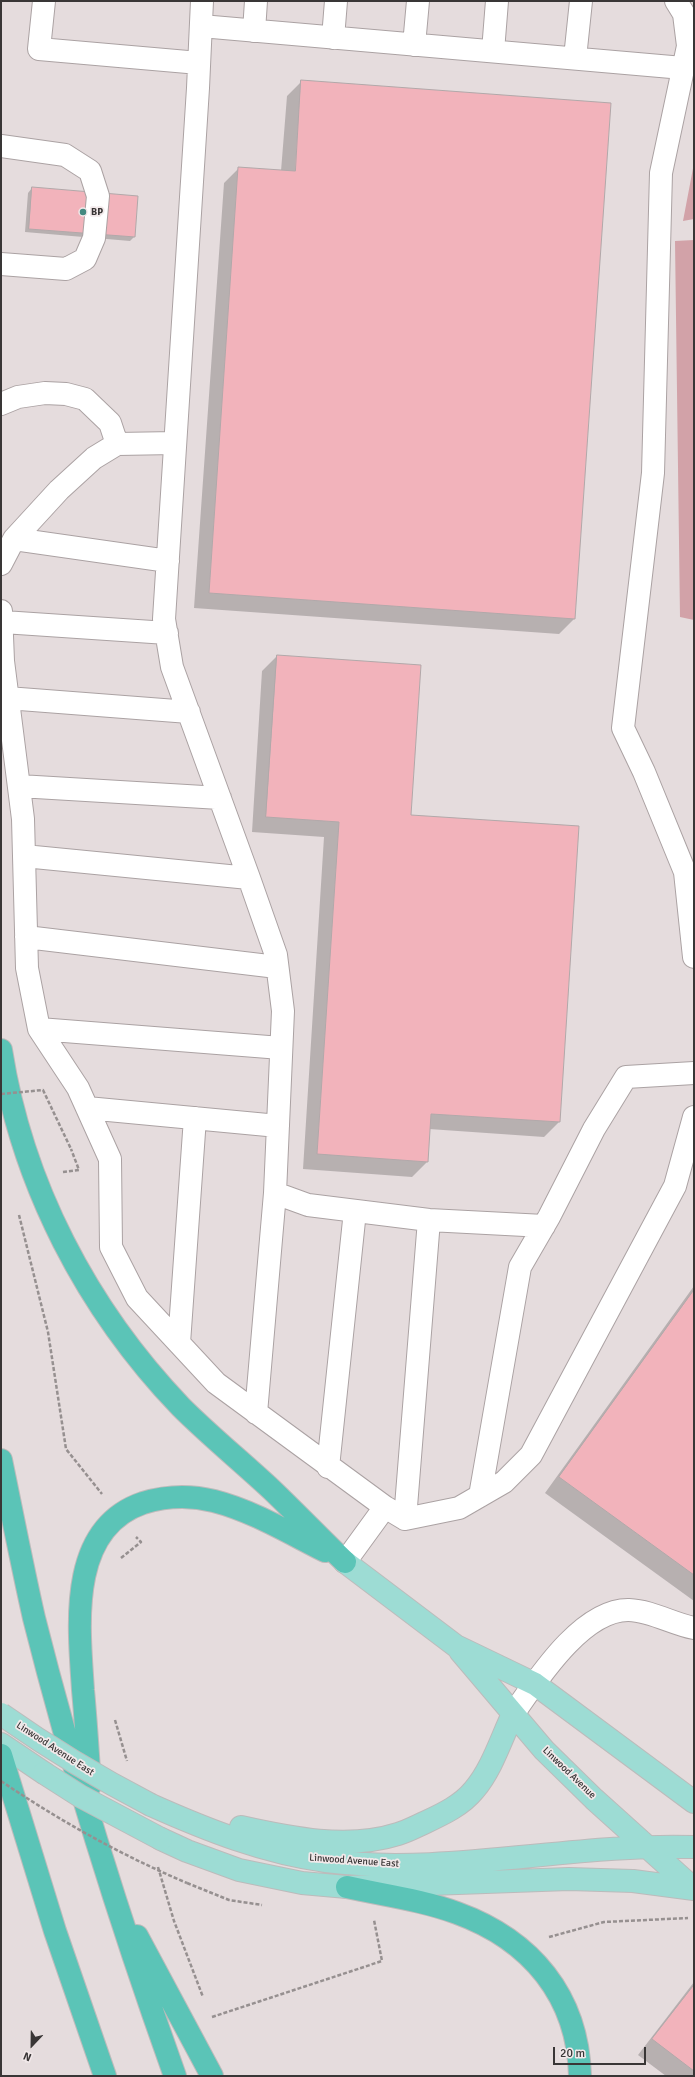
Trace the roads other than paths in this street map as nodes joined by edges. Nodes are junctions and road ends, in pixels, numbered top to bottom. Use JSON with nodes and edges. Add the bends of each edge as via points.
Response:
{"nodes":[{"id":1,"x":44,"y":1,"type":"edge"},
{"id":2,"x":202,"y":1,"type":"edge"},
{"id":3,"x":256,"y":1,"type":"edge"},
{"id":4,"x":336,"y":1,"type":"edge"},
{"id":5,"x":418,"y":1,"type":"edge"},
{"id":6,"x":498,"y":1,"type":"edge"},
{"id":7,"x":581,"y":1,"type":"edge"},
{"id":8,"x":676,"y":1,"type":"edge"},
{"id":9,"x":201,"y":26,"type":"junction"},
{"id":10,"x":254,"y":31,"type":"junction"},
{"id":11,"x":333,"y":38,"type":"junction"},
{"id":12,"x":414,"y":45,"type":"junction"},
{"id":13,"x":493,"y":51,"type":"junction"},
{"id":14,"x":575,"y":58,"type":"junction"},
{"id":15,"x":199,"y":63,"type":"junction"},
{"id":16,"x":683,"y":68,"type":"junction"},
{"id":17,"x":1,"y":146,"type":"edge"},
{"id":18,"x":1,"y":264,"type":"edge"},
{"id":19,"x":1,"y":404,"type":"edge"},
{"id":20,"x":175,"y":443,"type":"junction"},
{"id":21,"x":117,"y":444,"type":"junction"},
{"id":22,"x":14,"y":538,"type":"junction"},
{"id":23,"x":168,"y":561,"type":"junction"},
{"id":24,"x":1,"y":564,"type":"edge"},
{"id":25,"x":2,"y":616,"type":"edge"},
{"id":26,"x":167,"y":633,"type":"junction"},
{"id":27,"x":7,"y":698,"type":"junction"},
{"id":28,"x":189,"y":712,"type":"junction"},
{"id":29,"x":19,"y":786,"type":"junction"},
{"id":30,"x":220,"y":798,"type":"junction"},
{"id":31,"x":24,"y":856,"type":"junction"},
{"id":32,"x":249,"y":878,"type":"junction"},
{"id":33,"x":26,"y":936,"type":"junction"},
{"id":34,"x":694,"y":957,"type":"edge"},
{"id":35,"x":277,"y":967,"type":"junction"},
{"id":36,"x":39,"y":1029,"type":"junction"},
{"id":37,"x":281,"y":1048,"type":"junction"},
{"id":38,"x":1,"y":1050,"type":"edge"},
{"id":39,"x":694,"y":1073,"type":"edge"},
{"id":40,"x":87,"y":1108,"type":"junction"},
{"id":41,"x":694,"y":1117,"type":"edge"},
{"id":42,"x":195,"y":1118,"type":"junction"},
{"id":43,"x":278,"y":1126,"type":"junction"},
{"id":44,"x":275,"y":1193,"type":"junction"},
{"id":45,"x":355,"y":1211,"type":"junction"},
{"id":46,"x":430,"y":1220,"type":"junction"},
{"id":47,"x":544,"y":1226,"type":"junction"},
{"id":48,"x":179,"y":1343,"type":"junction"},
{"id":49,"x":256,"y":1413,"type":"junction"},
{"id":50,"x":1,"y":1460,"type":"edge"},
{"id":51,"x":328,"y":1467,"type":"junction"},
{"id":52,"x":480,"y":1496,"type":"junction"},
{"id":53,"x":385,"y":1507,"type":"junction"},
{"id":54,"x":406,"y":1519,"type":"junction"},
{"id":55,"x":345,"y":1562,"type":"junction"},
{"id":56,"x":694,"y":1628,"type":"edge"},
{"id":57,"x":456,"y":1646,"type":"junction"},
{"id":58,"x":535,"y":1684,"type":"junction"},
{"id":59,"x":1,"y":1714,"type":"edge"},
{"id":60,"x":513,"y":1714,"type":"junction"},
{"id":61,"x":1,"y":1744,"type":"edge"},
{"id":62,"x":1,"y":1754,"type":"edge"},
{"id":63,"x":44,"y":1773,"type":"junction"},
{"id":64,"x":694,"y":1802,"type":"edge"},
{"id":65,"x":151,"y":1805,"type":"junction"},
{"id":66,"x":94,"y":1835,"type":"junction"},
{"id":67,"x":647,"y":1846,"type":"junction"},
{"id":68,"x":694,"y":1847,"type":"edge"},
{"id":69,"x":109,"y":1883,"type":"junction"},
{"id":70,"x":347,"y":1887,"type":"junction"},
{"id":71,"x":694,"y":1889,"type":"edge"},
{"id":72,"x":105,"y":2076,"type":"edge"},
{"id":73,"x":175,"y":2076,"type":"edge"},
{"id":74,"x":212,"y":2076,"type":"edge"},
{"id":75,"x":580,"y":2076,"type":"edge"}],
"edges":[{"from":1,"to":15,"type":"lane","via":[[39,49]]},
{"from":2,"to":9,"type":"lane"},
{"from":3,"to":10,"type":"lane"},
{"from":4,"to":11,"type":"lane"},
{"from":5,"to":12,"type":"lane"},
{"from":6,"to":13,"type":"lane"},
{"from":7,"to":14,"type":"lane"},
{"from":8,"to":16,"type":"lane","via":[[684,14],[688,46]]},
{"from":9,"to":10,"type":"lane"},
{"from":9,"to":15,"type":"lane"},
{"from":10,"to":11,"type":"lane"},
{"from":11,"to":12,"type":"lane"},
{"from":12,"to":13,"type":"lane"},
{"from":13,"to":14,"type":"lane"},
{"from":14,"to":16,"type":"lane"},
{"from":15,"to":20,"type":"lane"},
{"from":16,"to":34,"type":"lane","via":[[661,173],[653,473],[623,728],[685,872]]},
{"from":17,"to":18,"type":"lane","via":[[65,155],[90,171],[98,196],[94,238],[85,259],[66,269]]},
{"from":19,"to":21,"type":"lane","via":[[18,397],[45,392],[85,399],[110,423]]},
{"from":20,"to":21,"type":"lane"},
{"from":20,"to":23,"type":"lane"},
{"from":21,"to":22,"type":"lane","via":[[94,458],[59,490]]},
{"from":22,"to":23,"type":"lane"},
{"from":22,"to":24,"type":"lane"},
{"from":23,"to":26,"type":"lane","via":[[164,618]]},
{"from":25,"to":26,"type":"lane"},
{"from":25,"to":27,"type":"lane"},
{"from":26,"to":28,"type":"lane","via":[[172,667]]},
{"from":27,"to":28,"type":"lane"},
{"from":27,"to":29,"type":"lane"},
{"from":28,"to":30,"type":"lane"},
{"from":29,"to":30,"type":"lane"},
{"from":29,"to":31,"type":"lane"},
{"from":30,"to":32,"type":"lane"},
{"from":31,"to":32,"type":"lane"},
{"from":31,"to":33,"type":"lane"},
{"from":32,"to":35,"type":"lane","via":[[276,955]]},
{"from":33,"to":35,"type":"lane"},
{"from":33,"to":36,"type":"lane","via":[[27,968]]},
{"from":35,"to":37,"type":"lane","via":[[283,1011]]},
{"from":36,"to":37,"type":"lane"},
{"from":36,"to":40,"type":"lane","via":[[78,1088]]},
{"from":37,"to":43,"type":"lane"},
{"from":38,"to":55,"type":"highway","via":[[21,1139],[33,1176],[66,1246],[100,1305],[153,1375],[212,1437],[272,1490]]},
{"from":39,"to":47,"type":"lane","via":[[626,1077],[594,1129]]},
{"from":40,"to":42,"type":"lane"},
{"from":40,"to":48,"type":"lane","via":[[110,1159],[111,1246],[137,1298]]},
{"from":41,"to":52,"type":"lane","via":[[675,1186],[531,1456],[504,1482]]},
{"from":42,"to":43,"type":"lane"},
{"from":42,"to":48,"type":"lane"},
{"from":43,"to":44,"type":"lane"},
{"from":44,"to":45,"type":"lane","via":[[308,1205]]},
{"from":44,"to":49,"type":"lane"},
{"from":45,"to":46,"type":"lane"},
{"from":45,"to":51,"type":"lane"},
{"from":46,"to":47,"type":"lane"},
{"from":46,"to":54,"type":"lane"},
{"from":47,"to":52,"type":"lane","via":[[520,1267]]},
{"from":48,"to":49,"type":"lane","via":[[216,1383]]},
{"from":49,"to":51,"type":"lane"},
{"from":50,"to":66,"type":"highway","via":[[36,1624]]},
{"from":51,"to":53,"type":"lane"},
{"from":52,"to":54,"type":"lane","via":[[459,1508]]},
{"from":53,"to":54,"type":"lane"},
{"from":53,"to":55,"type":"lane"},
{"from":55,"to":57,"type":"main road","name":"Linwood Avenue"},
{"from":55,"to":66,"type":"highway","via":[[258,1517],[195,1497],[153,1500],[119,1515],[97,1540],[89,1558],[80,1601],[80,1646]]},
{"from":56,"to":58,"type":"lane","via":[[642,1612],[617,1611],[589,1624],[563,1649]]},
{"from":57,"to":58,"type":"main road","name":"Linwood Avenue"},
{"from":57,"to":60,"type":"main road","name":"Linwood Avenue"},
{"from":58,"to":60,"type":"lane"},
{"from":58,"to":64,"type":"main road","name":"Linwood Avenue"},
{"from":59,"to":65,"type":"main road","name":"Linwood Avenue East","bridge":true,"via":[[52,1749]]},
{"from":60,"to":65,"type":"main road","via":[[484,1776],[473,1791],[443,1814],[398,1834],[352,1841],[300,1838],[268,1833]]},
{"from":60,"to":67,"type":"main road","name":"Linwood Avenue","via":[[563,1769]]},
{"from":61,"to":63,"type":"main road"},
{"from":62,"to":63,"type":"main road"},
{"from":62,"to":72,"type":"highway","via":[[54,1931]]},
{"from":63,"to":70,"type":"main road","bridge":true,"via":[[80,1796],[187,1851],[239,1870],[302,1883]]},
{"from":65,"to":67,"type":"main road","name":"Linwood Avenue East","via":[[229,1837],[296,1856],[327,1861],[423,1863]]},
{"from":66,"to":69,"type":"highway"},
{"from":67,"to":68,"type":"main road","name":"Linwood Avenue East"},
{"from":67,"to":71,"type":"main road","name":"Linwood Avenue"},
{"from":69,"to":73,"type":"highway","via":[[143,1989]]},
{"from":69,"to":74,"type":"highway"},
{"from":70,"to":71,"type":"main road","via":[[569,1879],[633,1881]]},
{"from":70,"to":75,"type":"highway","via":[[456,1912],[489,1927],[518,1946],[533,1960],[562,1998],[577,2041]]}]}
